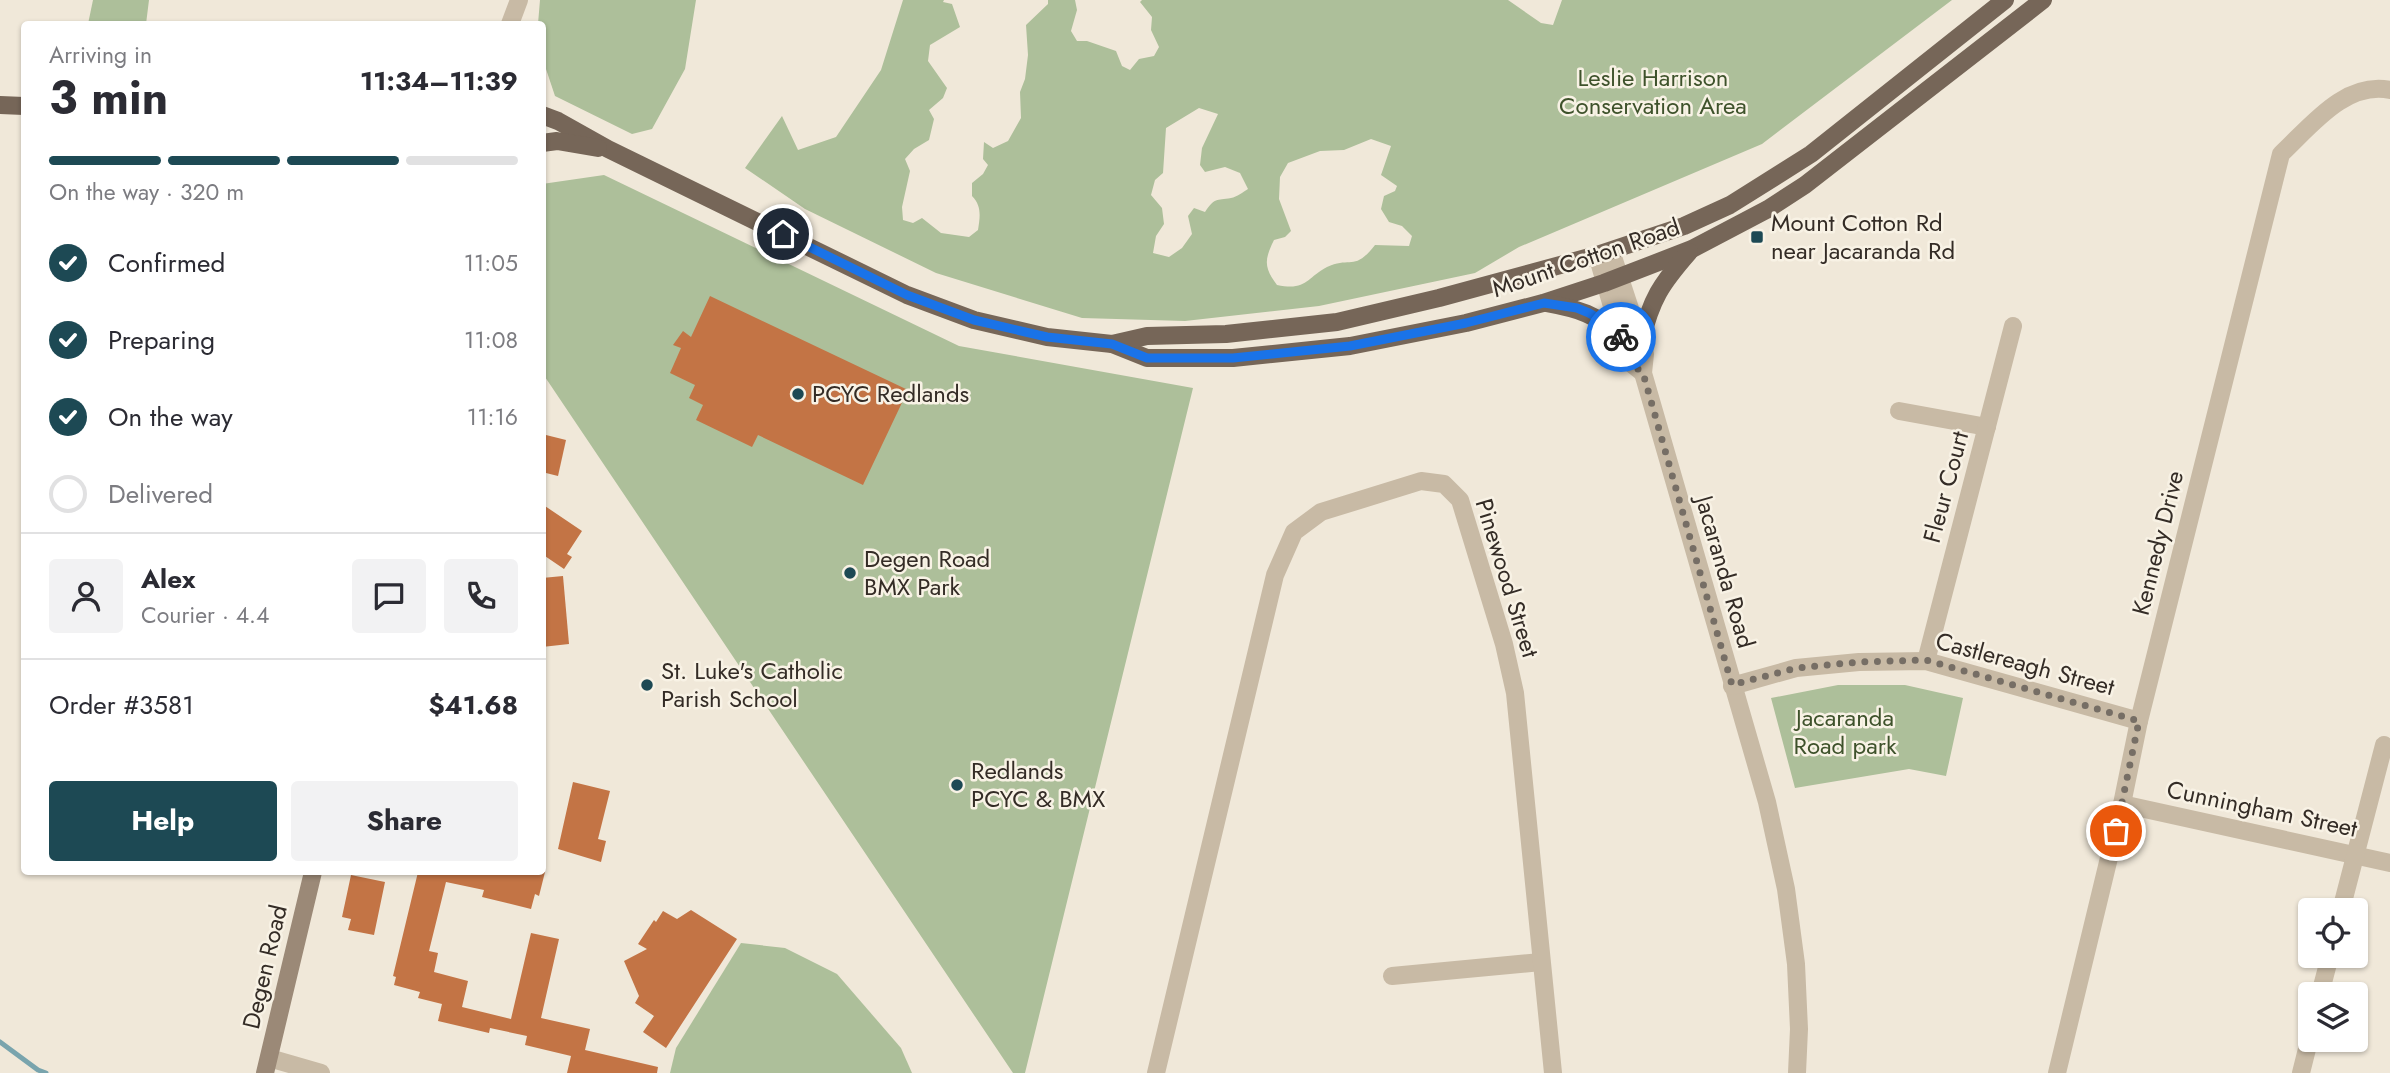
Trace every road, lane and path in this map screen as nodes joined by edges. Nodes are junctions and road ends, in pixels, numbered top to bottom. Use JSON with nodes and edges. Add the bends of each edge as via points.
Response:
{"nodes":[{"id":1,"x":520,"y":0,"type":"edge"},
{"id":2,"x":2005,"y":0,"type":"edge"},
{"id":3,"x":2043,"y":0,"type":"edge"},
{"id":4,"x":511,"y":21,"type":"edge"},
{"id":5,"x":521,"y":21,"type":"edge"},
{"id":6,"x":2390,"y":90,"type":"edge"},
{"id":7,"x":0,"y":104,"type":"edge"},
{"id":8,"x":21,"y":106,"type":"edge"},
{"id":9,"x":546,"y":116,"type":"edge"},
{"id":10,"x":546,"y":142,"type":"edge"},
{"id":11,"x":608,"y":149,"type":"junction"},
{"id":12,"x":1692,"y":249,"type":"junction"},
{"id":13,"x":1604,"y":253,"type":"junction"},
{"id":14,"x":1611,"y":280,"type":"junction"},
{"id":15,"x":1544,"y":303,"type":"junction"},
{"id":16,"x":2014,"y":326,"type":"dead end"},
{"id":17,"x":1621,"y":337,"type":"junction"},
{"id":18,"x":1641,"y":341,"type":"junction"},
{"id":19,"x":1112,"y":344,"type":"junction"},
{"id":20,"x":1643,"y":373,"type":"junction"},
{"id":21,"x":1899,"y":411,"type":"dead end"},
{"id":22,"x":1987,"y":427,"type":"junction"},
{"id":23,"x":1926,"y":660,"type":"junction"},
{"id":24,"x":1732,"y":685,"type":"junction"},
{"id":25,"x":2139,"y":721,"type":"junction"},
{"id":26,"x":2384,"y":745,"type":"dead end"},
{"id":27,"x":2122,"y":804,"type":"junction"},
{"id":28,"x":2354,"y":854,"type":"junction"},
{"id":29,"x":2390,"y":863,"type":"edge"},
{"id":30,"x":312,"y":875,"type":"edge"},
{"id":31,"x":2344,"y":898,"type":"edge"},
{"id":32,"x":1541,"y":962,"type":"junction"},
{"id":33,"x":1392,"y":976,"type":"dead end"},
{"id":34,"x":2306,"y":1052,"type":"edge"},
{"id":35,"x":267,"y":1065,"type":"edge"},
{"id":36,"x":321,"y":1073,"type":"edge"},
{"id":37,"x":1156,"y":1073,"type":"edge"},
{"id":38,"x":1553,"y":1073,"type":"edge"},
{"id":39,"x":1797,"y":1073,"type":"edge"},
{"id":40,"x":2057,"y":1073,"type":"edge"},
{"id":41,"x":2301,"y":1073,"type":"edge"}],
"edges":[{"from":1,"to":4,"type":"street"},
{"from":1,"to":5,"type":"street"},
{"from":2,"to":13,"type":"main road","name":"Mount Cotton Road","via":[[1780,175],[1684,226]]},
{"from":3,"to":12,"type":"main road","name":"Mount Cotton Road","via":[[1805,185]]},
{"from":6,"to":25,"type":"street","name":"Kennedy Drive","via":[[2352,94],[2281,154]]},
{"from":7,"to":8,"type":"main road"},
{"from":9,"to":11,"type":"main road","name":"Mount Cotton Road"},
{"from":10,"to":11,"type":"main road","name":"Mount Cotton Road"},
{"from":11,"to":19,"type":"main road","name":"Mount Cotton Road","via":[[907,295],[974,320],[1047,337]]},
{"from":12,"to":14,"type":"main road","name":"Mount Cotton Road"},
{"from":12,"to":18,"type":"main road","via":[[1649,309]]},
{"from":13,"to":14,"type":"street","name":"Jacaranda Road"},
{"from":13,"to":19,"type":"main road","name":"Mount Cotton Road","via":[[1337,322],[1226,334],[1147,336]]},
{"from":14,"to":15,"type":"main road","name":"Mount Cotton Road"},
{"from":14,"to":17,"type":"street","name":"Jacaranda Road"},
{"from":14,"to":18,"type":"street","name":"Jacaranda Road"},
{"from":15,"to":17,"type":"main road","via":[[1589,313]]},
{"from":15,"to":19,"type":"main road","name":"Mount Cotton Road","via":[[1387,340],[1233,358],[1147,358]]},
{"from":16,"to":22,"type":"street","name":"Fleur Court"},
{"from":17,"to":20,"type":"street","name":"Jacaranda Road","via":[[1628,361]]},
{"from":18,"to":20,"type":"street","name":"Jacaranda Road"},
{"from":20,"to":24,"type":"street","name":"Jacaranda Road"},
{"from":21,"to":22,"type":"street"},
{"from":22,"to":23,"type":"street","name":"Fleur Court"},
{"from":23,"to":24,"type":"street","name":"Castlereagh Street","via":[[1796,668]]},
{"from":23,"to":25,"type":"street","name":"Castlereagh Street"},
{"from":24,"to":39,"type":"street","name":"Jacaranda Road","via":[[1767,802],[1786,889],[1796,964]]},
{"from":25,"to":27,"type":"street","name":"Kennedy Drive"},
{"from":26,"to":28,"type":"street"},
{"from":27,"to":28,"type":"street","name":"Cunningham Street"},
{"from":27,"to":40,"type":"street","name":"Kennedy Drive"},
{"from":28,"to":29,"type":"street","name":"Cunningham Street"},
{"from":28,"to":31,"type":"street"},
{"from":30,"to":35,"type":"street","name":"Degen Road"},
{"from":32,"to":33,"type":"street"},
{"from":32,"to":37,"type":"street","name":"Pinewood Street","via":[[1514,693],[1504,644],[1460,500],[1444,484],[1421,481],[1321,512],[1294,533],[1275,575]]},
{"from":32,"to":38,"type":"street","name":"Pinewood Street"},
{"from":34,"to":41,"type":"street"},
{"from":35,"to":36,"type":"street"}]}
